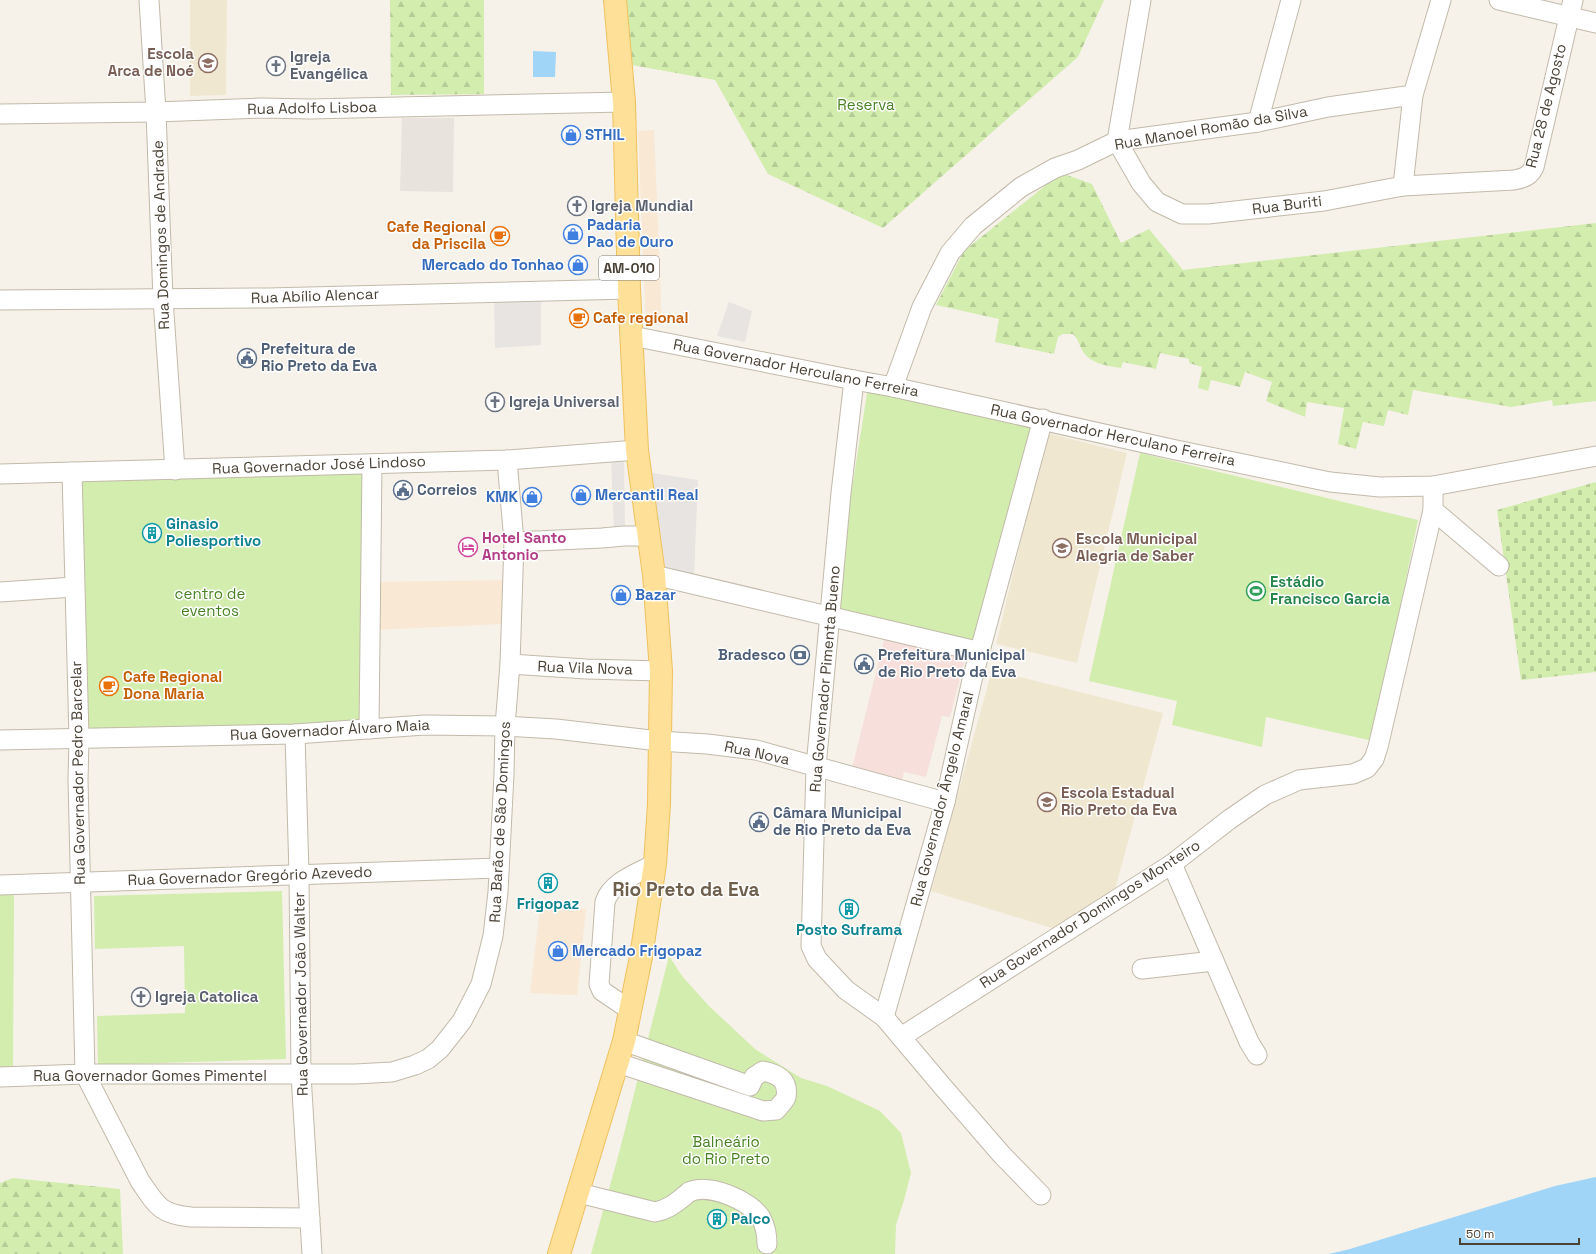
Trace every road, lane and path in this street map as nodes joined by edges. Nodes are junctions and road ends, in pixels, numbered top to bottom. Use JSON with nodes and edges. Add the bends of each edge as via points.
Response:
{"nodes":[{"id":1,"x":149,"y":0,"type":"edge"},
{"id":2,"x":615,"y":0,"type":"edge"},
{"id":3,"x":1141,"y":0,"type":"edge"},
{"id":4,"x":1292,"y":0,"type":"edge"},
{"id":5,"x":1441,"y":0,"type":"edge"},
{"id":6,"x":1499,"y":0,"type":"edge"},
{"id":7,"x":1570,"y":8,"type":"edge"},
{"id":8,"x":1596,"y":23,"type":"edge"},
{"id":9,"x":1413,"y":95,"type":"junction"},
{"id":10,"x":624,"y":102,"type":"junction"},
{"id":11,"x":156,"y":112,"type":"junction"},
{"id":12,"x":0,"y":114,"type":"edge"},
{"id":13,"x":1258,"y":122,"type":"junction"},
{"id":14,"x":1117,"y":141,"type":"junction"},
{"id":15,"x":1491,"y":180,"type":"joint"},
{"id":16,"x":1403,"y":186,"type":"junction"},
{"id":17,"x":629,"y":289,"type":"junction"},
{"id":18,"x":163,"y":299,"type":"junction"},
{"id":19,"x":0,"y":300,"type":"edge"},
{"id":20,"x":632,"y":336,"type":"junction"},
{"id":21,"x":854,"y":380,"type":"junction"},
{"id":22,"x":893,"y":386,"type":"junction"},
{"id":23,"x":1043,"y":419,"type":"junction"},
{"id":24,"x":637,"y":450,"type":"junction"},
{"id":25,"x":1596,"y":456,"type":"edge"},
{"id":26,"x":507,"y":460,"type":"junction"},
{"id":27,"x":372,"y":464,"type":"junction"},
{"id":28,"x":175,"y":470,"type":"junction"},
{"id":29,"x":72,"y":472,"type":"junction"},
{"id":30,"x":0,"y":474,"type":"edge"},
{"id":31,"x":1433,"y":486,"type":"junction"},
{"id":32,"x":1433,"y":510,"type":"junction"},
{"id":33,"x":649,"y":536,"type":"junction"},
{"id":34,"x":514,"y":542,"type":"junction"},
{"id":35,"x":1499,"y":566,"type":"dead end"},
{"id":36,"x":654,"y":575,"type":"junction"},
{"id":37,"x":74,"y":587,"type":"junction"},
{"id":38,"x":0,"y":592,"type":"edge"},
{"id":39,"x":829,"y":616,"type":"junction"},
{"id":40,"x":981,"y":652,"type":"junction"},
{"id":41,"x":510,"y":664,"type":"junction"},
{"id":42,"x":661,"y":671,"type":"junction"},
{"id":43,"x":505,"y":726,"type":"junction"},
{"id":44,"x":369,"y":730,"type":"junction"},
{"id":45,"x":295,"y":734,"type":"junction"},
{"id":46,"x":79,"y":738,"type":"junction"},
{"id":47,"x":0,"y":740,"type":"edge"},
{"id":48,"x":659,"y":741,"type":"junction"},
{"id":49,"x":816,"y":767,"type":"junction"},
{"id":50,"x":945,"y":802,"type":"junction"},
{"id":51,"x":655,"y":864,"type":"junction"},
{"id":52,"x":1172,"y":864,"type":"junction"},
{"id":53,"x":499,"y":868,"type":"junction"},
{"id":54,"x":299,"y":874,"type":"junction"},
{"id":55,"x":80,"y":883,"type":"junction"},
{"id":56,"x":0,"y":885,"type":"edge"},
{"id":57,"x":1214,"y":961,"type":"junction"},
{"id":58,"x":1142,"y":969,"type":"dead end"},
{"id":59,"x":630,"y":1010,"type":"junction"},
{"id":60,"x":884,"y":1017,"type":"junction"},
{"id":61,"x":901,"y":1037,"type":"junction"},
{"id":62,"x":624,"y":1041,"type":"junction"},
{"id":63,"x":1257,"y":1055,"type":"dead end"},
{"id":64,"x":618,"y":1063,"type":"junction"},
{"id":65,"x":85,"y":1074,"type":"junction"},
{"id":66,"x":301,"y":1075,"type":"junction"},
{"id":67,"x":0,"y":1077,"type":"edge"},
{"id":68,"x":579,"y":1193,"type":"junction"},
{"id":69,"x":1041,"y":1195,"type":"dead end"},
{"id":70,"x":310,"y":1218,"type":"junction"},
{"id":71,"x":767,"y":1244,"type":"dead end"},
{"id":72,"x":312,"y":1254,"type":"edge"},
{"id":73,"x":559,"y":1254,"type":"edge"}],
"edges":[{"from":1,"to":11,"type":"street","name":"Rua Domingos de Andrade"},
{"from":2,"to":10,"type":"main road","number":"AM-010"},
{"from":3,"to":14,"type":"street"},
{"from":4,"to":13,"type":"street"},
{"from":5,"to":9,"type":"street"},
{"from":6,"to":7,"type":"street"},
{"from":7,"to":8,"type":"street"},
{"from":7,"to":15,"type":"street","name":"Rua 28 de Agosto","via":[[1531,174],[1514,180]]},
{"from":9,"to":13,"type":"street","name":"Rua Manoel Romão da Silva","via":[[1328,107]]},
{"from":9,"to":16,"type":"street"},
{"from":10,"to":11,"type":"street","name":"Rua Adolfo Lisboa"},
{"from":10,"to":17,"type":"main road","number":"AM-010"},
{"from":11,"to":12,"type":"street","name":"Rua Adolfo Lisboa"},
{"from":11,"to":18,"type":"street","name":"Rua Domingos de Andrade"},
{"from":13,"to":14,"type":"street","name":"Rua Manoel Romão da Silva"},
{"from":14,"to":16,"type":"street","name":"Rua Buriti","via":[[1141,183],[1156,202],[1182,214],[1208,214],[1324,201]]},
{"from":14,"to":22,"type":"street","name":"Rua Manoel Romão da Silva","via":[[1055,168],[1021,187],[973,226],[950,253],[922,307]]},
{"from":15,"to":16,"type":"street","name":"Rua Buriti"},
{"from":17,"to":18,"type":"street","name":"Rua Abílio Alencar"},
{"from":17,"to":20,"type":"main road","number":"AM-010"},
{"from":18,"to":19,"type":"street","name":"Rua Abílio Alencar"},
{"from":18,"to":28,"type":"street","name":"Rua Domingos de Andrade"},
{"from":20,"to":21,"type":"street","name":"Rua Governador Herculano Ferreira"},
{"from":20,"to":24,"type":"main road","number":"AM-010"},
{"from":21,"to":22,"type":"street","name":"Rua Governador Herculano Ferreira"},
{"from":21,"to":39,"type":"street","name":"Rua Governador Pimenta Bueno"},
{"from":22,"to":23,"type":"street","name":"Rua Governador Herculano Ferreira"},
{"from":23,"to":31,"type":"street","name":"Rua Governador Herculano Ferreira","via":[[1330,482],[1380,487]]},
{"from":23,"to":40,"type":"street","name":"Rua Governador Ângelo Amaral"},
{"from":24,"to":26,"type":"street","name":"Rua Governador José Lindoso"},
{"from":24,"to":33,"type":"main road","number":"AM-010"},
{"from":25,"to":31,"type":"street","name":"Rua Governador Herculano Ferreira"},
{"from":26,"to":27,"type":"street","name":"Rua Governador José Lindoso"},
{"from":26,"to":34,"type":"street","name":"Rua Barão de São Domingos"},
{"from":27,"to":28,"type":"street","name":"Rua Governador José Lindoso"},
{"from":27,"to":44,"type":"street"},
{"from":28,"to":29,"type":"street","name":"Rua Governador José Lindoso"},
{"from":29,"to":30,"type":"street","name":"Rua Governador José Lindoso"},
{"from":29,"to":37,"type":"street","name":"Rua Governador Pedro Barcelar"},
{"from":31,"to":32,"type":"street","name":"Rua Governador Domingos Monteiro"},
{"from":32,"to":35,"type":"street"},
{"from":32,"to":52,"type":"street","name":"Rua Governador Domingos Monteiro","via":[[1374,759],[1367,768],[1353,774],[1299,780],[1265,795]]},
{"from":33,"to":34,"type":"street"},
{"from":33,"to":36,"type":"main road","number":"AM-010"},
{"from":34,"to":41,"type":"street","name":"Rua Barão de São Domingos"},
{"from":36,"to":39,"type":"street"},
{"from":36,"to":42,"type":"main road","number":"AM-010"},
{"from":37,"to":38,"type":"street"},
{"from":37,"to":46,"type":"street","name":"Rua Governador Pedro Barcelar"},
{"from":39,"to":40,"type":"street"},
{"from":39,"to":49,"type":"street","name":"Rua Governador Pimenta Bueno"},
{"from":40,"to":50,"type":"street","name":"Rua Governador Ângelo Amaral","via":[[972,680]]},
{"from":41,"to":42,"type":"street","name":"Rua Vila Nova"},
{"from":41,"to":43,"type":"street","name":"Rua Barão de São Domingos"},
{"from":42,"to":48,"type":"main road","number":"AM-010"},
{"from":43,"to":44,"type":"street","name":"Rua Governador Álvaro Maia","via":[[425,725]]},
{"from":43,"to":48,"type":"street","name":"Rua Governador Álvaro Maia"},
{"from":43,"to":53,"type":"street","name":"Rua Barão de São Domingos"},
{"from":44,"to":45,"type":"street","name":"Rua Governador Álvaro Maia"},
{"from":45,"to":46,"type":"street","name":"Rua Governador Álvaro Maia"},
{"from":45,"to":54,"type":"street","name":"Rua Governador João Walter"},
{"from":46,"to":47,"type":"street","name":"Rua Governador Álvaro Maia"},
{"from":46,"to":55,"type":"street","name":"Rua Governador Pedro Barcelar"},
{"from":48,"to":49,"type":"street","name":"Rua Nova","via":[[756,750]]},
{"from":48,"to":51,"type":"main road","number":"AM-010","via":[[659,804]]},
{"from":49,"to":50,"type":"street","name":"Rua Nova"},
{"from":49,"to":60,"type":"street","name":"Rua Governador Pimenta Bueno","via":[[811,946],[817,959],[846,990]]},
{"from":50,"to":60,"type":"street","name":"Rua Governador Ângelo Amaral"},
{"from":51,"to":59,"type":"main road","number":"AM-010"},
{"from":51,"to":59,"type":"street","via":[[614,886],[605,902],[599,984],[602,991]]},
{"from":52,"to":57,"type":"street"},
{"from":52,"to":61,"type":"street","name":"Rua Governador Domingos Monteiro"},
{"from":53,"to":54,"type":"street","name":"Rua Governador Gregório Azevedo"},
{"from":53,"to":66,"type":"street","name":"Rua Barão de São Domingos","via":[[493,936],[481,984],[462,1021],[440,1049],[428,1059],[392,1072]]},
{"from":54,"to":55,"type":"street","name":"Rua Governador Gregório Azevedo"},
{"from":54,"to":66,"type":"street","name":"Rua Governador João Walter"},
{"from":55,"to":56,"type":"street","name":"Rua Governador Gregório Azevedo"},
{"from":55,"to":65,"type":"street","name":"Rua Governador Pedro Barcelar"},
{"from":57,"to":58,"type":"street"},
{"from":57,"to":63,"type":"street"},
{"from":59,"to":62,"type":"main road","number":"AM-010"},
{"from":60,"to":61,"type":"street","name":"Rua Governador Pimenta Bueno"},
{"from":61,"to":69,"type":"street","name":"Rua Governador Pimenta Bueno","via":[[1002,1155]]},
{"from":62,"to":64,"type":"main road","number":"AM-010"},
{"from":62,"to":64,"type":"street","via":[[750,1086],[754,1077],[763,1070],[778,1074],[786,1085],[786,1098],[776,1110],[763,1111]]},
{"from":64,"to":68,"type":"main road","number":"AM-010"},
{"from":65,"to":66,"type":"street","name":"Rua Governador Gomes Pimentel"},
{"from":65,"to":67,"type":"street","name":"Rua Governador Gomes Pimentel"},
{"from":65,"to":70,"type":"street","via":[[140,1181],[162,1210],[174,1215],[191,1217]]},
{"from":66,"to":70,"type":"street","name":"Rua Governador João Walter"},
{"from":68,"to":71,"type":"street","via":[[655,1212],[666,1210],[689,1192],[703,1189],[715,1192],[748,1205],[760,1217],[767,1231]]},
{"from":68,"to":73,"type":"main road","number":"AM-010"},
{"from":70,"to":72,"type":"street","name":"Rua Governador João Walter"}]}
